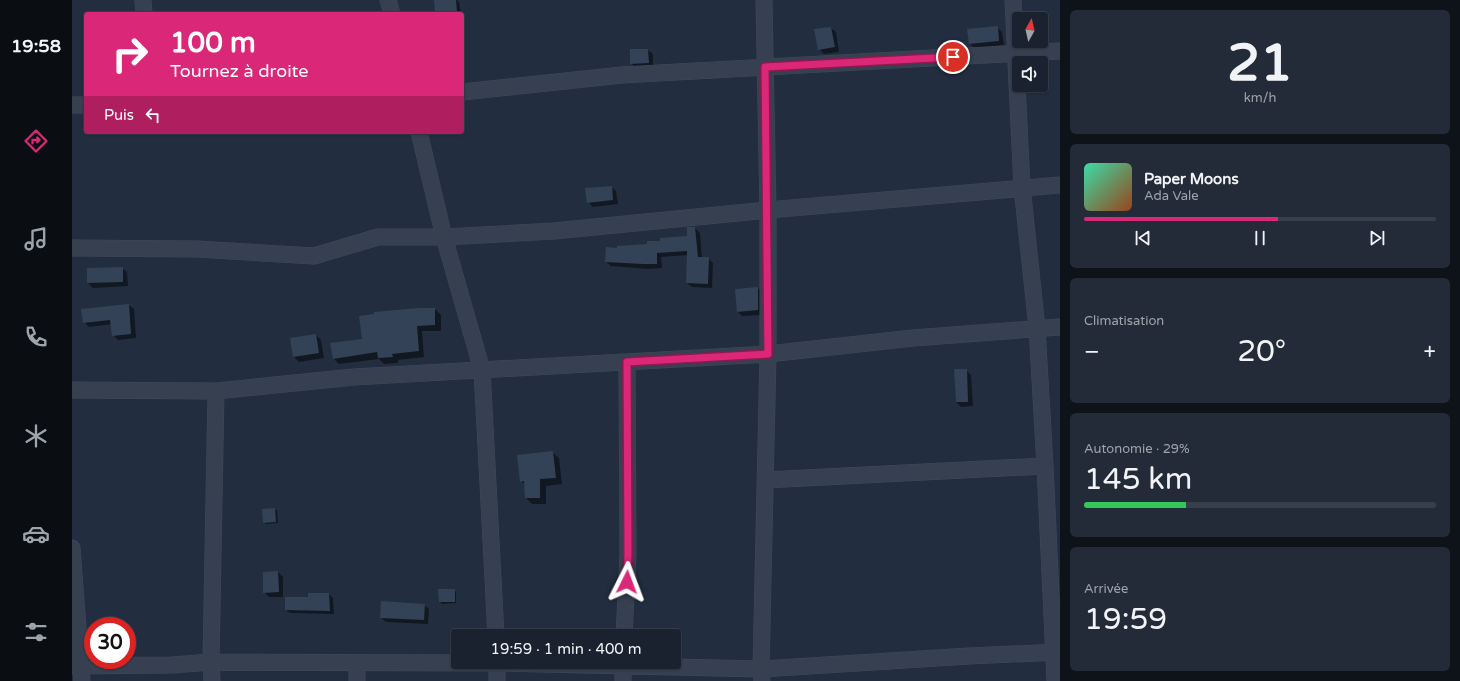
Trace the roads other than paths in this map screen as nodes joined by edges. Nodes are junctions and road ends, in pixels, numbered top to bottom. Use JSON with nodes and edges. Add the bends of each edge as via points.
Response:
{"nodes":[{"id":1,"x":143,"y":0,"type":"edge"},
{"id":2,"x":388,"y":0,"type":"edge"},
{"id":3,"x":764,"y":0,"type":"edge"},
{"id":4,"x":1014,"y":0,"type":"edge"},
{"id":5,"x":144,"y":12,"type":"edge"},
{"id":6,"x":391,"y":12,"type":"edge"},
{"id":7,"x":1060,"y":51,"type":"edge"},
{"id":8,"x":1016,"y":53,"type":"junction"},
{"id":9,"x":765,"y":67,"type":"junction"},
{"id":10,"x":464,"y":92,"type":"edge"},
{"id":11,"x":84,"y":104,"type":"edge"},
{"id":12,"x":72,"y":105,"type":"edge"},
{"id":13,"x":419,"y":134,"type":"edge"},
{"id":14,"x":1060,"y":185,"type":"edge"},
{"id":15,"x":1022,"y":188,"type":"junction"},
{"id":16,"x":768,"y":210,"type":"junction"},
{"id":17,"x":444,"y":237,"type":"junction"},
{"id":18,"x":72,"y":248,"type":"edge"},
{"id":19,"x":1060,"y":327,"type":"edge"},
{"id":20,"x":1037,"y":328,"type":"junction"},
{"id":21,"x":768,"y":354,"type":"junction"},
{"id":22,"x":627,"y":362,"type":"junction"},
{"id":23,"x":482,"y":370,"type":"junction"},
{"id":24,"x":72,"y":390,"type":"edge"},
{"id":25,"x":216,"y":391,"type":"junction"},
{"id":26,"x":1045,"y":466,"type":"junction"},
{"id":27,"x":765,"y":480,"type":"junction"},
{"id":28,"x":72,"y":548,"type":"edge"},
{"id":29,"x":496,"y":629,"type":"edge"},
{"id":30,"x":624,"y":629,"type":"edge"},
{"id":31,"x":1057,"y":652,"type":"edge"},
{"id":32,"x":211,"y":662,"type":"junction"},
{"id":33,"x":357,"y":663,"type":"junction"},
{"id":34,"x":451,"y":663,"type":"edge"},
{"id":35,"x":497,"y":669,"type":"edge"},
{"id":36,"x":605,"y":669,"type":"edge"},
{"id":37,"x":623,"y":670,"type":"edge"},
{"id":38,"x":79,"y":671,"type":"edge"},
{"id":39,"x":761,"y":675,"type":"edge"},
{"id":40,"x":212,"y":681,"type":"edge"},
{"id":41,"x":357,"y":681,"type":"edge"},
{"id":42,"x":497,"y":681,"type":"edge"},
{"id":43,"x":1055,"y":681,"type":"edge"}],
"edges":[{"from":1,"to":5,"type":"street"},
{"from":2,"to":6,"type":"street"},
{"from":3,"to":9,"type":"street"},
{"from":4,"to":8,"type":"street"},
{"from":7,"to":8,"type":"street"},
{"from":8,"to":9,"type":"street"},
{"from":8,"to":15,"type":"street"},
{"from":9,"to":10,"type":"street","via":[[622,75]]},
{"from":9,"to":16,"type":"street"},
{"from":11,"to":12,"type":"street"},
{"from":13,"to":17,"type":"street"},
{"from":14,"to":15,"type":"street"},
{"from":15,"to":16,"type":"street"},
{"from":15,"to":20,"type":"street"},
{"from":16,"to":17,"type":"street","via":[[554,231]]},
{"from":16,"to":21,"type":"street"},
{"from":17,"to":18,"type":"street","via":[[378,237],[314,256],[197,249]]},
{"from":17,"to":23,"type":"street"},
{"from":19,"to":20,"type":"street"},
{"from":20,"to":21,"type":"street"},
{"from":20,"to":26,"type":"street"},
{"from":21,"to":22,"type":"street"},
{"from":21,"to":27,"type":"street"},
{"from":22,"to":23,"type":"street"},
{"from":22,"to":30,"type":"street","via":[[628,554]]},
{"from":23,"to":25,"type":"street","via":[[354,377]]},
{"from":23,"to":29,"type":"street"},
{"from":24,"to":25,"type":"street"},
{"from":25,"to":32,"type":"street"},
{"from":26,"to":27,"type":"street"},
{"from":26,"to":31,"type":"street"},
{"from":27,"to":39,"type":"street"},
{"from":28,"to":38,"type":"street"},
{"from":31,"to":39,"type":"street"},
{"from":31,"to":43,"type":"street"},
{"from":32,"to":33,"type":"street"},
{"from":32,"to":38,"type":"street"},
{"from":32,"to":40,"type":"street"},
{"from":33,"to":34,"type":"street"},
{"from":33,"to":41,"type":"street"},
{"from":35,"to":42,"type":"street"},
{"from":36,"to":37,"type":"street"},
{"from":37,"to":39,"type":"street"}]}
